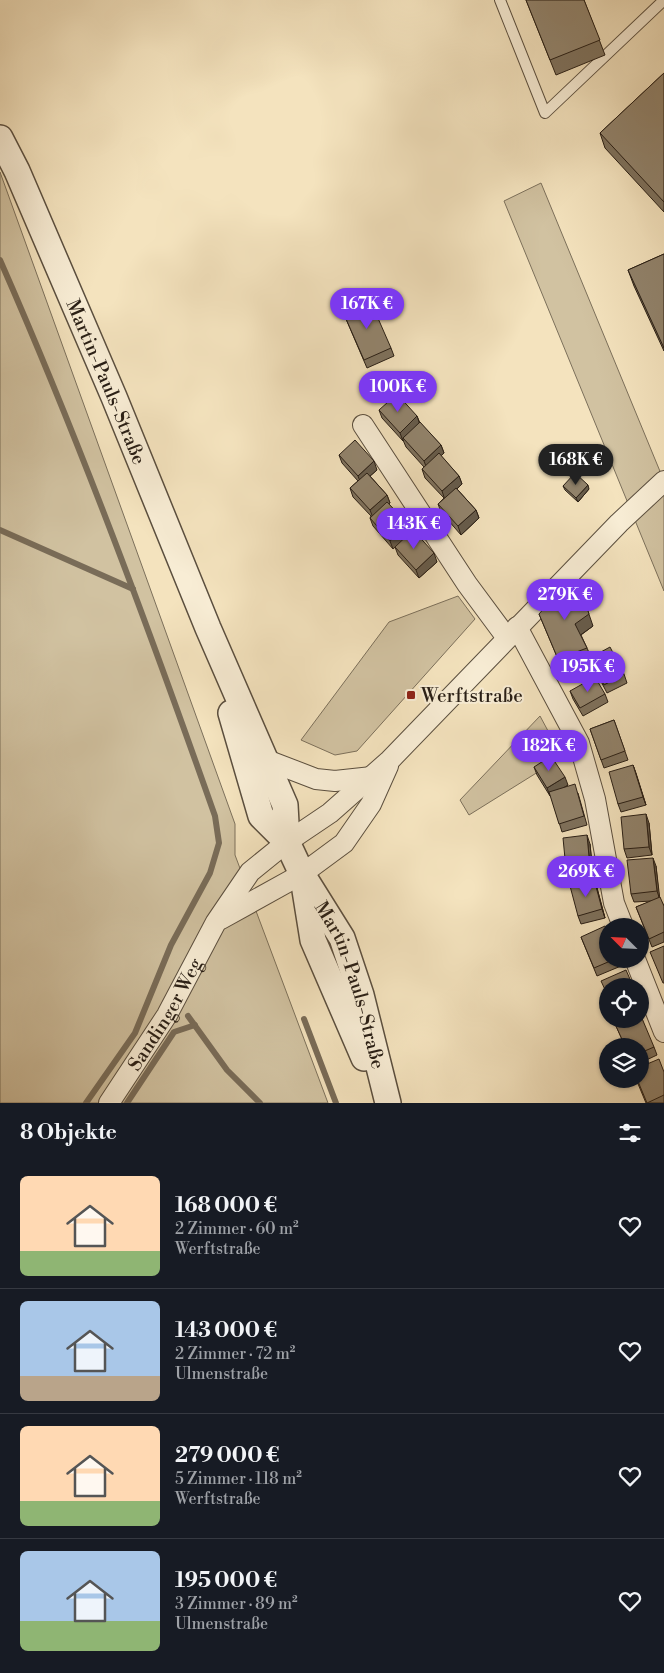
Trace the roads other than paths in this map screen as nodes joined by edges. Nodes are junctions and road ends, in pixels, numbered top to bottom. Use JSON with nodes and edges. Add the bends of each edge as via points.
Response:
{"nodes":[{"id":1,"x":500,"y":0,"type":"edge"},
{"id":2,"x":664,"y":0,"type":"edge"},
{"id":3,"x":0,"y":138,"type":"edge"},
{"id":4,"x":363,"y":425,"type":"dead end"},
{"id":5,"x":664,"y":481,"type":"edge"},
{"id":6,"x":208,"y":628,"type":"junction"},
{"id":7,"x":512,"y":632,"type":"junction"},
{"id":8,"x":264,"y":759,"type":"junction"},
{"id":9,"x":390,"y":760,"type":"junction"},
{"id":10,"x":372,"y":777,"type":"junction"},
{"id":11,"x":287,"y":842,"type":"junction"},
{"id":12,"x":302,"y":874,"type":"junction"},
{"id":13,"x":620,"y":918,"type":"edge"},
{"id":14,"x":216,"y":922,"type":"junction"},
{"id":15,"x":639,"y":968,"type":"edge"},
{"id":16,"x":664,"y":1032,"type":"edge"},
{"id":17,"x":108,"y":1103,"type":"edge"},
{"id":18,"x":384,"y":1103,"type":"edge"},
{"id":19,"x":388,"y":1103,"type":"edge"}],
"edges":[{"from":1,"to":2,"type":"lane","via":[[545,113]]},
{"from":3,"to":6,"type":"street","name":"Martin-Pauls-Straße","via":[[114,397]]},
{"from":4,"to":7,"type":"street","via":[[467,584]]},
{"from":5,"to":7,"type":"street"},
{"from":6,"to":8,"type":"street","name":"Martin-Pauls-Straße"},
{"from":6,"to":11,"type":"street","name":"Martin-Pauls-Straße","via":[[256,805],[261,816]]},
{"from":7,"to":9,"type":"street"},
{"from":7,"to":13,"type":"street","via":[[579,743]]},
{"from":8,"to":10,"type":"street","via":[[316,779],[335,781]]},
{"from":8,"to":11,"type":"street","name":"Martin-Pauls-Straße","via":[[286,805]]},
{"from":9,"to":10,"type":"street"},
{"from":9,"to":12,"type":"street","via":[[371,804],[344,843]]},
{"from":10,"to":11,"type":"street","via":[[330,813]]},
{"from":11,"to":12,"type":"street","name":"Martin-Pauls-Straße"},
{"from":11,"to":14,"type":"street","name":"Sandinger Weg","via":[[250,872]]},
{"from":12,"to":14,"type":"street"},
{"from":12,"to":18,"type":"street","name":"Martin-Pauls-Straße","via":[[313,940]]},
{"from":12,"to":19,"type":"street","name":"Martin-Pauls-Straße","via":[[342,938],[361,995]]},
{"from":14,"to":17,"type":"street","name":"Sandinger Weg","via":[[168,1015]]},
{"from":15,"to":16,"type":"street"}]}
